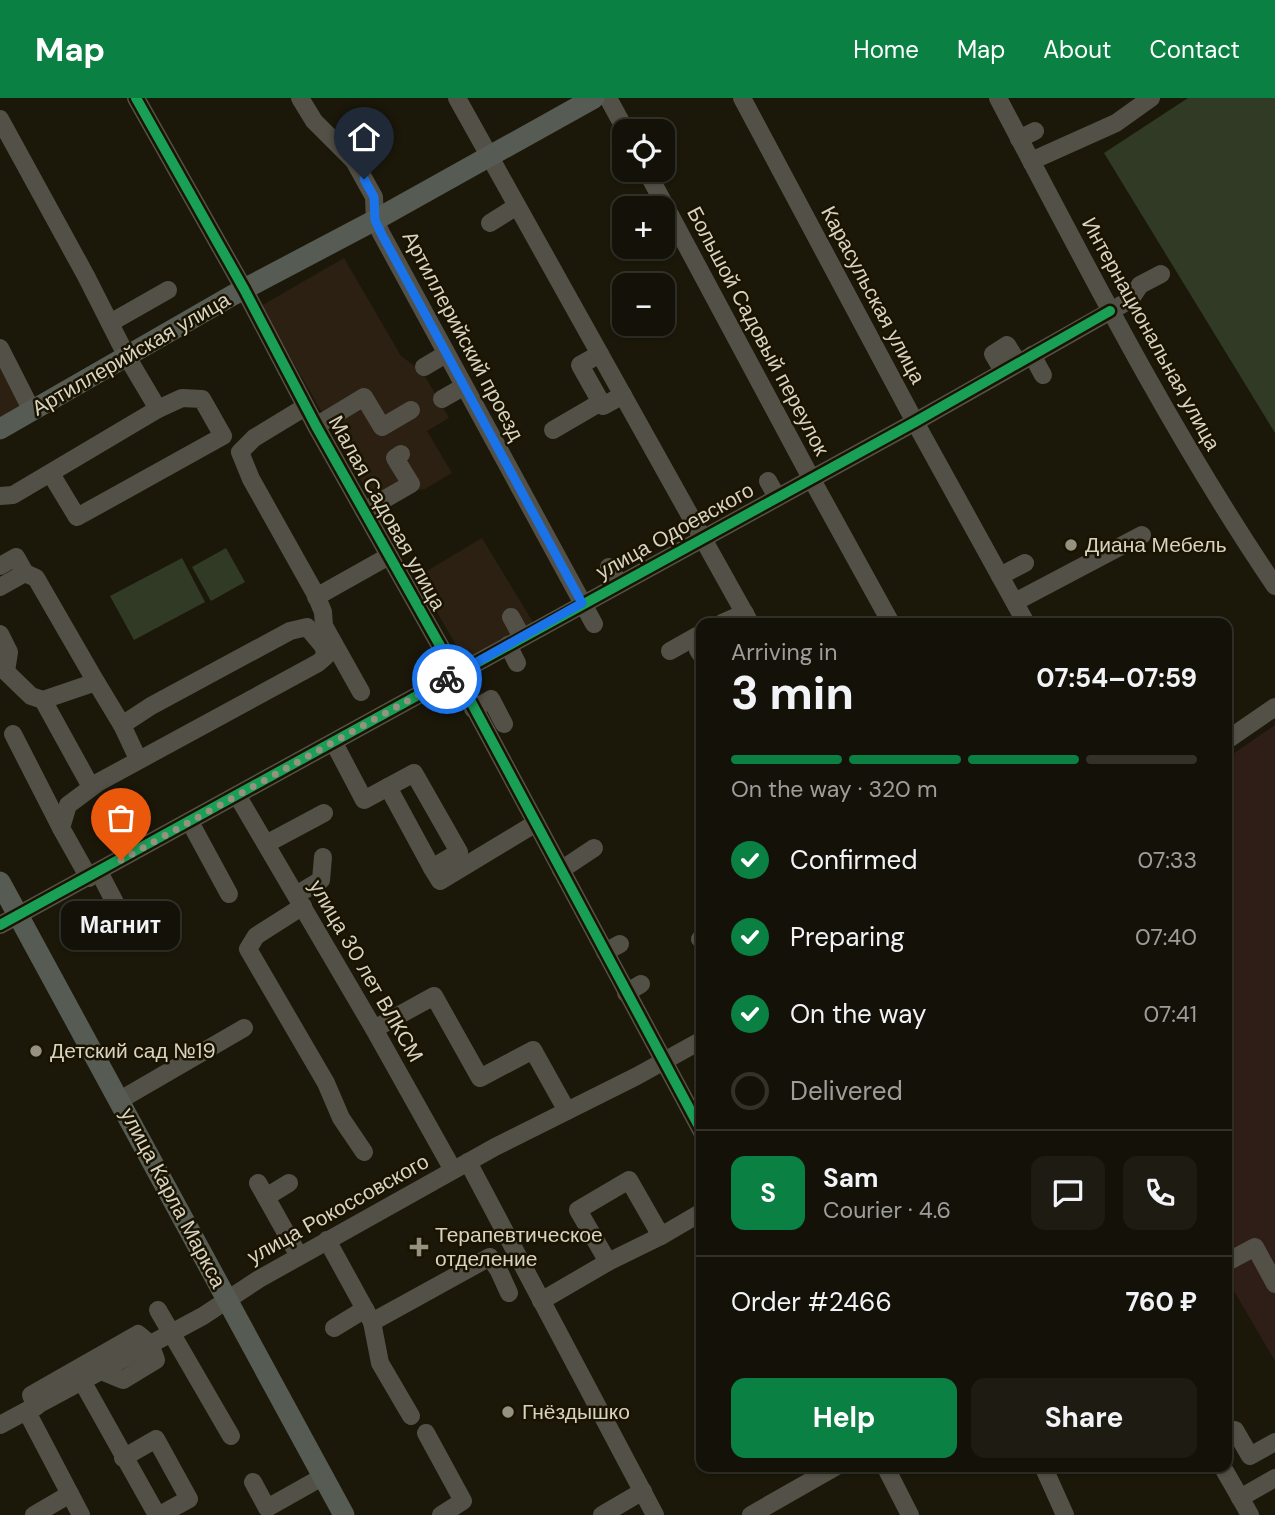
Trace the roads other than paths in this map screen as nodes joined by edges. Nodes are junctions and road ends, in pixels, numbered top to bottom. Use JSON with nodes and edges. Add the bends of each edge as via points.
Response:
{"nodes":[{"id":1,"x":136,"y":98,"type":"edge"},
{"id":2,"x":300,"y":98,"type":"edge"},
{"id":3,"x":457,"y":98,"type":"edge"},
{"id":4,"x":594,"y":98,"type":"edge"},
{"id":5,"x":608,"y":98,"type":"edge"},
{"id":6,"x":742,"y":98,"type":"edge"},
{"id":7,"x":998,"y":98,"type":"edge"},
{"id":8,"x":1151,"y":98,"type":"edge"},
{"id":9,"x":0,"y":119,"type":"edge"},
{"id":10,"x":623,"y":119,"type":"edge"},
{"id":11,"x":489,"y":156,"type":"junction"},
{"id":12,"x":1032,"y":163,"type":"junction"},
{"id":13,"x":652,"y":182,"type":"edge"},
{"id":14,"x":517,"y":206,"type":"junction"},
{"id":15,"x":375,"y":220,"type":"junction"},
{"id":16,"x":490,"y":223,"type":"dead end"},
{"id":17,"x":1161,"y":274,"type":"dead end"},
{"id":18,"x":244,"y":289,"type":"junction"},
{"id":19,"x":168,"y":290,"type":"dead end"},
{"id":20,"x":1110,"y":311,"type":"junction"},
{"id":21,"x":110,"y":323,"type":"junction"},
{"id":22,"x":0,"y":348,"type":"edge"},
{"id":23,"x":446,"y":354,"type":"junction"},
{"id":24,"x":600,"y":354,"type":"junction"},
{"id":25,"x":126,"y":355,"type":"junction"},
{"id":26,"x":1018,"y":363,"type":"junction"},
{"id":27,"x":424,"y":367,"type":"dead end"},
{"id":28,"x":1044,"y":374,"type":"dead end"},
{"id":29,"x":463,"y":387,"type":"junction"},
{"id":30,"x":623,"y":395,"type":"junction"},
{"id":31,"x":442,"y":399,"type":"dead end"},
{"id":32,"x":601,"y":402,"type":"junction"},
{"id":33,"x":306,"y":407,"type":"junction"},
{"id":34,"x":158,"y":409,"type":"junction"},
{"id":35,"x":411,"y":410,"type":"dead end"},
{"id":36,"x":32,"y":411,"type":"junction"},
{"id":37,"x":915,"y":422,"type":"junction"},
{"id":38,"x":316,"y":426,"type":"junction"},
{"id":39,"x":0,"y":429,"type":"edge"},
{"id":40,"x":552,"y":430,"type":"dead end"},
{"id":41,"x":403,"y":462,"type":"dead end"},
{"id":42,"x":51,"y":474,"type":"junction"},
{"id":43,"x":811,"y":478,"type":"junction"},
{"id":44,"x":768,"y":481,"type":"dead end"},
{"id":45,"x":0,"y":496,"type":"edge"},
{"id":46,"x":777,"y":497,"type":"junction"},
{"id":47,"x":365,"y":511,"type":"junction"},
{"id":48,"x":1142,"y":535,"type":"dead end"},
{"id":49,"x":702,"y":538,"type":"junction"},
{"id":50,"x":389,"y":556,"type":"junction"},
{"id":51,"x":1026,"y":563,"type":"dead end"},
{"id":52,"x":0,"y":566,"type":"edge"},
{"id":53,"x":609,"y":567,"type":"dead end"},
{"id":54,"x":25,"y":573,"type":"junction"},
{"id":55,"x":1000,"y":576,"type":"junction"},
{"id":56,"x":617,"y":584,"type":"junction"},
{"id":57,"x":1275,"y":586,"type":"edge"},
{"id":58,"x":0,"y":587,"type":"edge"},
{"id":59,"x":317,"y":597,"type":"junction"},
{"id":60,"x":1015,"y":602,"type":"junction"},
{"id":61,"x":583,"y":603,"type":"junction"},
{"id":62,"x":510,"y":617,"type":"dead end"},
{"id":63,"x":748,"y":618,"type":"edge"},
{"id":64,"x":888,"y":618,"type":"edge"},
{"id":65,"x":1023,"y":618,"type":"edge"},
{"id":66,"x":594,"y":624,"type":"dead end"},
{"id":67,"x":0,"y":634,"type":"edge"},
{"id":68,"x":515,"y":641,"type":"junction"},
{"id":69,"x":696,"y":647,"type":"edge"},
{"id":70,"x":670,"y":651,"type":"dead end"},
{"id":71,"x":517,"y":663,"type":"dead end"},
{"id":72,"x":3,"y":668,"type":"edge"},
{"id":73,"x":456,"y":674,"type":"junction"},
{"id":74,"x":96,"y":682,"type":"junction"},
{"id":75,"x":361,"y":692,"type":"dead end"},
{"id":76,"x":43,"y":700,"type":"junction"},
{"id":77,"x":1275,"y":707,"type":"edge"},
{"id":78,"x":473,"y":709,"type":"junction"},
{"id":79,"x":505,"y":724,"type":"dead end"},
{"id":80,"x":122,"y":725,"type":"junction"},
{"id":81,"x":13,"y":734,"type":"dead end"},
{"id":82,"x":1232,"y":737,"type":"edge"},
{"id":83,"x":334,"y":743,"type":"junction"},
{"id":84,"x":138,"y":759,"type":"junction"},
{"id":85,"x":91,"y":787,"type":"junction"},
{"id":86,"x":388,"y":787,"type":"junction"},
{"id":87,"x":237,"y":795,"type":"junction"},
{"id":88,"x":324,"y":813,"type":"dead end"},
{"id":89,"x":190,"y":822,"type":"junction"},
{"id":90,"x":536,"y":823,"type":"junction"},
{"id":91,"x":61,"y":828,"type":"junction"},
{"id":92,"x":266,"y":844,"type":"junction"},
{"id":93,"x":594,"y":848,"type":"dead end"},
{"id":94,"x":323,"y":857,"type":"dead end"},
{"id":95,"x":432,"y":868,"type":"junction"},
{"id":96,"x":561,"y":870,"type":"junction"},
{"id":97,"x":94,"y":875,"type":"junction"},
{"id":98,"x":0,"y":882,"type":"edge"},
{"id":99,"x":229,"y":894,"type":"dead end"},
{"id":100,"x":300,"y":900,"type":"junction"},
{"id":101,"x":122,"y":916,"type":"dead end"},
{"id":102,"x":9,"y":920,"type":"edge"},
{"id":103,"x":244,"y":1028,"type":"dead end"},
{"id":104,"x":374,"y":1029,"type":"junction"},
{"id":105,"x":696,"y":1043,"type":"edge"},
{"id":106,"x":662,"y":1061,"type":"junction"},
{"id":107,"x":120,"y":1100,"type":"junction"},
{"id":108,"x":566,"y":1111,"type":"junction"},
{"id":109,"x":696,"y":1121,"type":"edge"},
{"id":110,"x":364,"y":1152,"type":"dead end"},
{"id":111,"x":460,"y":1166,"type":"junction"},
{"id":112,"x":289,"y":1183,"type":"dead end"},
{"id":113,"x":696,"y":1216,"type":"edge"},
{"id":114,"x":661,"y":1236,"type":"junction"},
{"id":115,"x":327,"y":1240,"type":"junction"},
{"id":116,"x":299,"y":1256,"type":"junction"},
{"id":117,"x":1232,"y":1259,"type":"edge"},
{"id":118,"x":608,"y":1262,"type":"junction"},
{"id":119,"x":1275,"y":1284,"type":"edge"},
{"id":120,"x":509,"y":1293,"type":"dead end"},
{"id":121,"x":228,"y":1299,"type":"junction"},
{"id":122,"x":541,"y":1301,"type":"junction"},
{"id":123,"x":158,"y":1310,"type":"dead end"},
{"id":124,"x":368,"y":1316,"type":"junction"},
{"id":125,"x":334,"y":1328,"type":"dead end"},
{"id":126,"x":170,"y":1333,"type":"junction"},
{"id":127,"x":150,"y":1344,"type":"junction"},
{"id":128,"x":82,"y":1381,"type":"junction"},
{"id":129,"x":31,"y":1409,"type":"junction"},
{"id":130,"x":411,"y":1416,"type":"dead end"},
{"id":131,"x":1,"y":1422,"type":"edge"},
{"id":132,"x":1232,"y":1432,"type":"edge"},
{"id":133,"x":426,"y":1433,"type":"dead end"},
{"id":134,"x":232,"y":1436,"type":"dead end"},
{"id":135,"x":1275,"y":1442,"type":"edge"},
{"id":136,"x":1250,"y":1456,"type":"junction"},
{"id":137,"x":123,"y":1458,"type":"junction"},
{"id":138,"x":826,"y":1472,"type":"edge"},
{"id":139,"x":888,"y":1472,"type":"edge"},
{"id":140,"x":1046,"y":1472,"type":"edge"},
{"id":141,"x":1225,"y":1472,"type":"edge"},
{"id":142,"x":324,"y":1476,"type":"junction"},
{"id":143,"x":1270,"y":1481,"type":"edge"},
{"id":144,"x":253,"y":1482,"type":"dead end"},
{"id":145,"x":643,"y":1491,"type":"junction"},
{"id":146,"x":70,"y":1494,"type":"junction"},
{"id":147,"x":1240,"y":1498,"type":"junction"},
{"id":148,"x":34,"y":1515,"type":"edge"},
{"id":149,"x":82,"y":1515,"type":"edge"},
{"id":150,"x":159,"y":1515,"type":"edge"},
{"id":151,"x":344,"y":1515,"type":"edge"},
{"id":152,"x":441,"y":1515,"type":"edge"},
{"id":153,"x":602,"y":1515,"type":"edge"},
{"id":154,"x":655,"y":1515,"type":"edge"},
{"id":155,"x":751,"y":1515,"type":"edge"},
{"id":156,"x":910,"y":1515,"type":"edge"},
{"id":157,"x":1065,"y":1515,"type":"edge"},
{"id":158,"x":1250,"y":1515,"type":"edge"}],
"edges":[{"from":1,"to":18,"type":"street","name":"Малая Садовая улица"},
{"from":2,"to":15,"type":"street","name":"Артиллерийский проезд","via":[[314,121],[354,161],[374,197]]},
{"from":3,"to":11,"type":"street"},
{"from":4,"to":11,"type":"main road","name":"Артиллерийская улица"},
{"from":5,"to":10,"type":"street"},
{"from":6,"to":37,"type":"street","name":"Карасульская улица"},
{"from":7,"to":12,"type":"street","name":"Интернациональная улица","via":[[1027,135]]},
{"from":8,"to":12,"type":"street","via":[[1116,123]]},
{"from":9,"to":21,"type":"street"},
{"from":11,"to":14,"type":"street"},
{"from":11,"to":15,"type":"main road","name":"Артиллерийская улица"},
{"from":12,"to":20,"type":"street","name":"Интернациональная улица"},
{"from":13,"to":43,"type":"street","name":"Большой Садовый переулок"},
{"from":14,"to":16,"type":"street"},
{"from":14,"to":24,"type":"street"},
{"from":15,"to":18,"type":"main road","name":"Артиллерийская улица"},
{"from":15,"to":23,"type":"street","name":"Артиллерийский проезд"},
{"from":17,"to":20,"type":"street","name":"улица Одоевского"},
{"from":18,"to":25,"type":"main road","name":"Артиллерийская улица"},
{"from":18,"to":33,"type":"street","name":"Малая Садовая улица"},
{"from":19,"to":21,"type":"street"},
{"from":20,"to":26,"type":"street","name":"улица Одоевского"},
{"from":20,"to":57,"type":"street","name":"Интернациональная улица","via":[[1217,497]]},
{"from":21,"to":25,"type":"street"},
{"from":22,"to":36,"type":"street"},
{"from":23,"to":27,"type":"street"},
{"from":23,"to":29,"type":"street","name":"Артиллерийский проезд"},
{"from":24,"to":30,"type":"street"},
{"from":24,"to":32,"type":"street","via":[[580,365]]},
{"from":25,"to":34,"type":"street"},
{"from":25,"to":36,"type":"main road","name":"Артиллерийская улица"},
{"from":26,"to":28,"type":"street"},
{"from":26,"to":37,"type":"street","name":"улица Одоевского"},
{"from":29,"to":31,"type":"street"},
{"from":29,"to":61,"type":"street","name":"Артиллерийский проезд"},
{"from":30,"to":32,"type":"street","via":[[603,407]]},
{"from":30,"to":49,"type":"street"},
{"from":32,"to":40,"type":"street"},
{"from":33,"to":38,"type":"street","name":"Малая Садовая улица"},
{"from":33,"to":59,"type":"street","via":[[254,438],[240,452]]},
{"from":34,"to":42,"type":"street"},
{"from":34,"to":42,"type":"street","via":[[182,398],[202,399],[223,436],[77,517]]},
{"from":35,"to":38,"type":"street","via":[[382,426],[365,397]]},
{"from":36,"to":39,"type":"main road","name":"Артиллерийская улица"},
{"from":37,"to":43,"type":"street","name":"улица Одоевского"},
{"from":37,"to":55,"type":"street","name":"Карасульская улица"},
{"from":38,"to":47,"type":"street","name":"Малая Садовая улица"},
{"from":41,"to":47,"type":"street","via":[[414,482]]},
{"from":42,"to":45,"type":"street","via":[[13,495]]},
{"from":43,"to":46,"type":"street","name":"улица Одоевского"},
{"from":43,"to":64,"type":"street","name":"Большой Садовый переулок"},
{"from":44,"to":46,"type":"street"},
{"from":46,"to":49,"type":"street","name":"улица Одоевского"},
{"from":47,"to":50,"type":"street","name":"Малая Садовая улица"},
{"from":48,"to":60,"type":"street"},
{"from":49,"to":56,"type":"street","name":"улица Одоевского"},
{"from":49,"to":63,"type":"street"},
{"from":50,"to":59,"type":"street"},
{"from":50,"to":73,"type":"street","name":"Малая Садовая улица"},
{"from":51,"to":55,"type":"street"},
{"from":52,"to":54,"type":"street","via":[[16,557]]},
{"from":53,"to":56,"type":"street"},
{"from":54,"to":58,"type":"street"},
{"from":54,"to":74,"type":"street","via":[[36,578]]},
{"from":55,"to":60,"type":"street","name":"Карасульская улица"},
{"from":56,"to":61,"type":"street","name":"улица Одоевского"},
{"from":59,"to":75,"type":"street","via":[[324,626]]},
{"from":60,"to":65,"type":"street","name":"Карасульская улица"},
{"from":61,"to":66,"type":"street","name":"Артиллерийский проезд"},
{"from":61,"to":68,"type":"street","name":"улица Одоевского"},
{"from":62,"to":68,"type":"street"},
{"from":67,"to":72,"type":"street","via":[[9,652]]},
{"from":68,"to":71,"type":"street"},
{"from":68,"to":73,"type":"street","name":"улица Одоевского"},
{"from":69,"to":70,"type":"street"},
{"from":72,"to":76,"type":"street","via":[[31,696]]},
{"from":73,"to":78,"type":"street","name":"Малая Садовая улица"},
{"from":73,"to":83,"type":"street","name":"улица Одоевского"},
{"from":74,"to":76,"type":"street"},
{"from":74,"to":80,"type":"street"},
{"from":76,"to":85,"type":"street"},
{"from":77,"to":82,"type":"street"},
{"from":78,"to":79,"type":"street","via":[[491,699]]},
{"from":78,"to":90,"type":"street","name":"Малая Садовая улица"},
{"from":80,"to":84,"type":"street"},
{"from":80,"to":84,"type":"street","via":[[290,631],[307,627],[323,646],[326,656],[318,663]]},
{"from":81,"to":91,"type":"street"},
{"from":83,"to":86,"type":"street","via":[[364,800]]},
{"from":83,"to":87,"type":"street","name":"улица Одоевского"},
{"from":84,"to":85,"type":"street"},
{"from":85,"to":91,"type":"street","via":[[68,805]]},
{"from":86,"to":95,"type":"street"},
{"from":86,"to":95,"type":"street","via":[[414,772],[458,852]]},
{"from":87,"to":89,"type":"street","name":"улица Одоевского"},
{"from":87,"to":92,"type":"street","name":"улица 30 лет ВЛКСМ"},
{"from":88,"to":92,"type":"street"},
{"from":89,"to":97,"type":"street","name":"улица Одоевского"},
{"from":89,"to":99,"type":"street"},
{"from":90,"to":95,"type":"street","via":[[440,881]]},
{"from":90,"to":96,"type":"street","name":"Малая Садовая улица"},
{"from":91,"to":97,"type":"street"},
{"from":92,"to":100,"type":"street","name":"улица 30 лет ВЛКСМ"},
{"from":93,"to":96,"type":"street"},
{"from":94,"to":100,"type":"street","via":[[321,880]]},
{"from":96,"to":106,"type":"street","name":"Малая Садовая улица","via":[[613,948]]},
{"from":97,"to":101,"type":"street"},
{"from":97,"to":102,"type":"street","name":"улица Одоевского"},
{"from":98,"to":102,"type":"main road","name":"улица Карла Маркса"},
{"from":100,"to":104,"type":"street","name":"улица 30 лет ВЛКСМ"},
{"from":100,"to":110,"type":"street","via":[[256,936],[248,949]]},
{"from":102,"to":107,"type":"main road","name":"улица Карла Маркса"},
{"from":103,"to":107,"type":"street"},
{"from":104,"to":108,"type":"street","via":[[434,996],[480,1078],[533,1050]]},
{"from":104,"to":111,"type":"street","name":"улица 30 лет ВЛКСМ"},
{"from":105,"to":106,"type":"street","name":"улица Рокоссовского"},
{"from":106,"to":108,"type":"street","name":"улица Рокоссовского"},
{"from":106,"to":109,"type":"street","name":"Малая Садовая улица"},
{"from":107,"to":121,"type":"main road","name":"улица Карла Маркса"},
{"from":108,"to":111,"type":"street","name":"улица Рокоссовского"},
{"from":111,"to":115,"type":"street","name":"улица Рокоссовского"},
{"from":111,"to":122,"type":"street","name":"улица 30 лет ВЛКСМ"},
{"from":112,"to":116,"type":"street","via":[[262,1190]]},
{"from":113,"to":114,"type":"street"},
{"from":114,"to":118,"type":"street"},
{"from":114,"to":118,"type":"street","via":[[629,1180],[578,1209]]},
{"from":115,"to":116,"type":"street","name":"улица Рокоссовского"},
{"from":115,"to":124,"type":"street"},
{"from":116,"to":121,"type":"street","name":"улица Рокоссовского"},
{"from":117,"to":119,"type":"street","via":[[1255,1247]]},
{"from":118,"to":122,"type":"street"},
{"from":120,"to":124,"type":"street","via":[[490,1257]]},
{"from":121,"to":126,"type":"street","name":"улица Рокоссовского"},
{"from":121,"to":142,"type":"main road","name":"улица Карла Маркса"},
{"from":122,"to":145,"type":"street","name":"улица 30 лет ВЛКСМ"},
{"from":123,"to":126,"type":"street"},
{"from":124,"to":125,"type":"street"},
{"from":124,"to":130,"type":"street","via":[[380,1363]]},
{"from":126,"to":127,"type":"street","name":"улица Рокоссовского"},
{"from":126,"to":134,"type":"street"},
{"from":127,"to":128,"type":"street","name":"улица Рокоссовского"},
{"from":127,"to":129,"type":"street","via":[[138,1334],[31,1395]]},
{"from":128,"to":129,"type":"street","name":"улица Рокоссовского"},
{"from":128,"to":137,"type":"street"},
{"from":129,"to":131,"type":"street","name":"улица Рокоссовского"},
{"from":129,"to":146,"type":"street"},
{"from":132,"to":136,"type":"street"},
{"from":133,"to":152,"type":"street","via":[[463,1502]]},
{"from":135,"to":136,"type":"street"},
{"from":136,"to":143,"type":"street"},
{"from":137,"to":150,"type":"street"},
{"from":137,"to":150,"type":"street","via":[[156,1439],[189,1499]]},
{"from":138,"to":155,"type":"street"},
{"from":139,"to":156,"type":"street"},
{"from":140,"to":157,"type":"street"},
{"from":141,"to":147,"type":"street"},
{"from":142,"to":144,"type":"street","via":[[267,1508]]},
{"from":142,"to":151,"type":"main road","name":"улица Карла Маркса"},
{"from":143,"to":147,"type":"street"},
{"from":145,"to":153,"type":"street"},
{"from":145,"to":154,"type":"street","name":"улица 30 лет ВЛКСМ"},
{"from":146,"to":148,"type":"street"},
{"from":146,"to":149,"type":"street"},
{"from":147,"to":158,"type":"street"}]}
